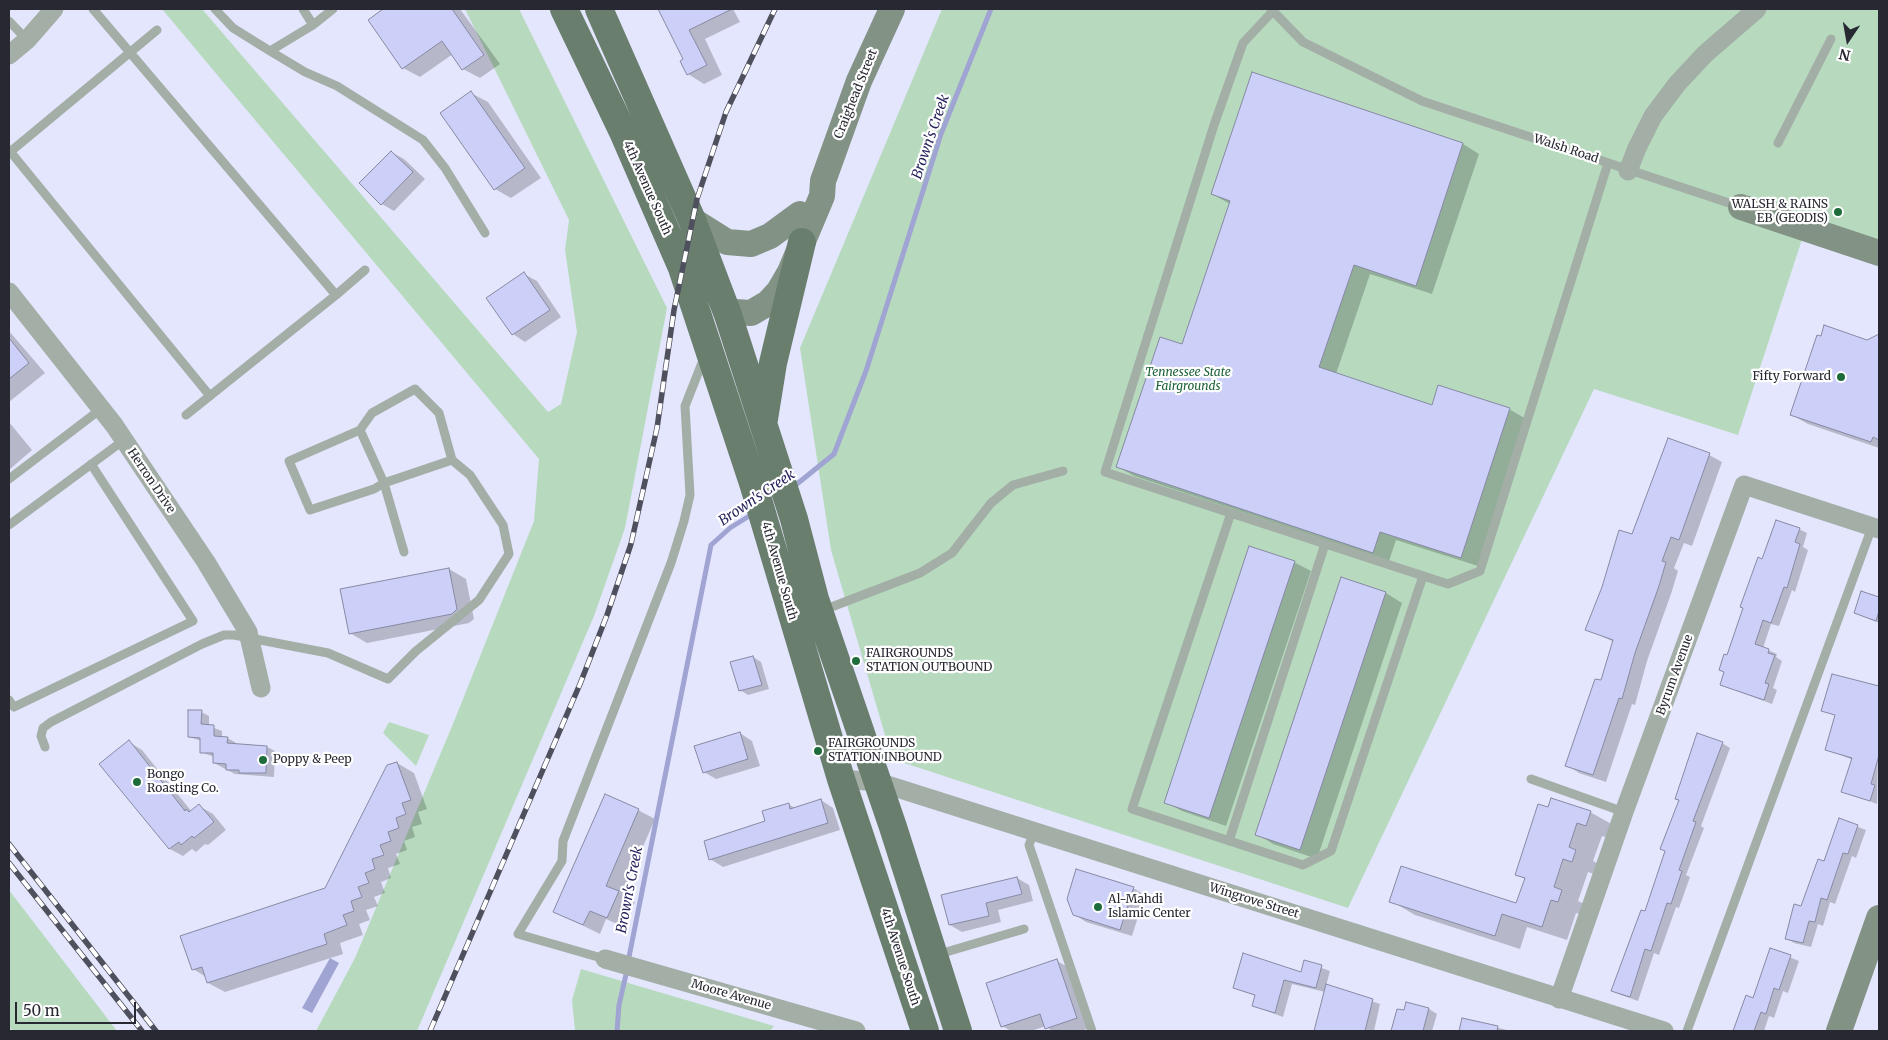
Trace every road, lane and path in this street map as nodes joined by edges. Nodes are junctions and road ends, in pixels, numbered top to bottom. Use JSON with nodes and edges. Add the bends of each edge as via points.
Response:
{"nodes":[{"id":1,"x":54,"y":9,"type":"edge"},
{"id":2,"x":93,"y":9,"type":"edge"},
{"id":3,"x":215,"y":9,"type":"edge"},
{"id":4,"x":302,"y":9,"type":"edge"},
{"id":5,"x":333,"y":9,"type":"edge"},
{"id":6,"x":564,"y":9,"type":"edge"},
{"id":7,"x":599,"y":9,"type":"edge"},
{"id":8,"x":892,"y":9,"type":"edge"},
{"id":9,"x":1757,"y":9,"type":"edge"},
{"id":10,"x":1272,"y":10,"type":"edge"},
{"id":11,"x":9,"y":21,"type":"edge"},
{"id":12,"x":313,"y":25,"type":"junction"},
{"id":13,"x":158,"y":30,"type":"dead end"},
{"id":14,"x":1831,"y":39,"type":"dead end"},
{"id":15,"x":27,"y":40,"type":"junction"},
{"id":16,"x":270,"y":51,"type":"junction"},
{"id":17,"x":132,"y":52,"type":"junction"},
{"id":18,"x":9,"y":55,"type":"edge"},
{"id":19,"x":1778,"y":143,"type":"dead end"},
{"id":20,"x":9,"y":151,"type":"edge"},
{"id":21,"x":1608,"y":163,"type":"junction"},
{"id":22,"x":1628,"y":171,"type":"junction"},
{"id":23,"x":823,"y":181,"type":"junction"},
{"id":24,"x":1741,"y":207,"type":"joint"},
{"id":25,"x":800,"y":214,"type":"junction"},
{"id":26,"x":692,"y":220,"type":"junction"},
{"id":27,"x":485,"y":233,"type":"dead end"},
{"id":28,"x":802,"y":242,"type":"junction"},
{"id":29,"x":1879,"y":253,"type":"edge"},
{"id":30,"x":365,"y":270,"type":"dead end"},
{"id":31,"x":9,"y":292,"type":"edge"},
{"id":32,"x":336,"y":295,"type":"junction"},
{"id":33,"x":731,"y":314,"type":"junction"},
{"id":34,"x":704,"y":338,"type":"junction"},
{"id":35,"x":210,"y":396,"type":"junction"},
{"id":36,"x":101,"y":409,"type":"junction"},
{"id":37,"x":186,"y":414,"type":"dead end"},
{"id":38,"x":763,"y":425,"type":"junction"},
{"id":39,"x":360,"y":430,"type":"junction"},
{"id":40,"x":124,"y":440,"type":"junction"},
{"id":41,"x":452,"y":460,"type":"junction"},
{"id":42,"x":92,"y":464,"type":"junction"},
{"id":43,"x":1063,"y":471,"type":"dead end"},
{"id":44,"x":9,"y":479,"type":"edge"},
{"id":45,"x":384,"y":483,"type":"junction"},
{"id":46,"x":1231,"y":513,"type":"junction"},
{"id":47,"x":9,"y":525,"type":"edge"},
{"id":48,"x":1876,"y":528,"type":"edge"},
{"id":49,"x":1325,"y":544,"type":"junction"},
{"id":50,"x":404,"y":552,"type":"dead end"},
{"id":51,"x":1423,"y":576,"type":"junction"},
{"id":52,"x":807,"y":617,"type":"junction"},
{"id":53,"x":250,"y":638,"type":"junction"},
{"id":54,"x":261,"y":688,"type":"dead end"},
{"id":55,"x":9,"y":700,"type":"edge"},
{"id":56,"x":45,"y":747,"type":"dead end"},
{"id":57,"x":841,"y":779,"type":"junction"},
{"id":58,"x":1531,"y":779,"type":"dead end"},
{"id":59,"x":878,"y":782,"type":"junction"},
{"id":60,"x":1624,"y":812,"type":"junction"},
{"id":61,"x":1034,"y":832,"type":"junction"},
{"id":62,"x":1229,"y":841,"type":"junction"},
{"id":63,"x":1879,"y":918,"type":"edge"},
{"id":64,"x":1024,"y":929,"type":"dead end"},
{"id":65,"x":934,"y":956,"type":"junction"},
{"id":66,"x":605,"y":959,"type":"joint"},
{"id":67,"x":1559,"y":999,"type":"junction"},
{"id":68,"x":829,"y":1027,"type":"edge"},
{"id":69,"x":856,"y":1031,"type":"edge"},
{"id":70,"x":925,"y":1031,"type":"edge"},
{"id":71,"x":958,"y":1031,"type":"edge"},
{"id":72,"x":1092,"y":1031,"type":"edge"},
{"id":73,"x":1664,"y":1031,"type":"edge"},
{"id":74,"x":1687,"y":1031,"type":"edge"},
{"id":75,"x":1839,"y":1031,"type":"edge"}],
"edges":[{"from":1,"to":15,"type":"street"},
{"from":2,"to":17,"type":"lane"},
{"from":3,"to":16,"type":"lane","via":[[233,28]]},
{"from":4,"to":12,"type":"lane"},
{"from":5,"to":12,"type":"lane"},
{"from":6,"to":34,"type":"main road","name":"4th Avenue South","via":[[663,223],[682,268]]},
{"from":7,"to":26,"type":"main road","name":"4th Avenue South"},
{"from":8,"to":23,"type":"street","name":"Craighead Street","via":[[859,82]]},
{"from":9,"to":22,"type":"street","via":[[1705,54],[1677,84],[1653,116]]},
{"from":10,"to":21,"type":"lane","name":"Walsh Road","via":[[1303,42],[1422,101]]},
{"from":10,"to":46,"type":"lane","via":[[1244,43],[1210,134],[1104,472]]},
{"from":11,"to":15,"type":"lane"},
{"from":12,"to":16,"type":"lane"},
{"from":13,"to":17,"type":"lane"},
{"from":14,"to":19,"type":"lane"},
{"from":15,"to":18,"type":"street"},
{"from":16,"to":27,"type":"lane","via":[[305,72],[338,86],[423,140],[445,168]]},
{"from":17,"to":20,"type":"lane"},
{"from":17,"to":32,"type":"lane"},
{"from":20,"to":35,"type":"lane"},
{"from":21,"to":22,"type":"lane","name":"Walsh Road"},
{"from":21,"to":51,"type":"lane","via":[[1480,571],[1448,584]]},
{"from":22,"to":24,"type":"lane","name":"Walsh Road"},
{"from":23,"to":25,"type":"street","name":"Craighead Street","via":[[810,190]]},
{"from":23,"to":28,"type":"street","name":"Craighead Street","via":[[822,196]]},
{"from":24,"to":29,"type":"street","name":"Walsh Road"},
{"from":25,"to":26,"type":"street","via":[[770,236],[751,244],[728,242]]},
{"from":25,"to":33,"type":"street","name":"Craighead Street","via":[[778,260]]},
{"from":26,"to":33,"type":"main road","name":"4th Avenue South"},
{"from":28,"to":33,"type":"street","name":"Craighead Street","via":[[785,281],[768,303],[751,313]]},
{"from":28,"to":38,"type":"main road","via":[[772,366]]},
{"from":30,"to":32,"type":"lane"},
{"from":31,"to":36,"type":"street","name":"Herron Drive"},
{"from":32,"to":35,"type":"lane"},
{"from":33,"to":34,"type":"street","name":"Craighead Street"},
{"from":33,"to":38,"type":"main road","name":"4th Avenue South"},
{"from":34,"to":52,"type":"main road","name":"4th Avenue South","via":[[767,530]]},
{"from":34,"to":66,"type":"lane","via":[[685,406],[690,495],[671,563],[563,841],[562,860],[518,934]]},
{"from":35,"to":37,"type":"lane"},
{"from":36,"to":40,"type":"street","name":"Herron Drive"},
{"from":36,"to":44,"type":"lane"},
{"from":38,"to":52,"type":"main road","name":"4th Avenue South","via":[[794,519]]},
{"from":39,"to":41,"type":"lane","via":[[372,413],[415,389],[439,413]]},
{"from":39,"to":45,"type":"lane"},
{"from":39,"to":45,"type":"lane","via":[[289,461],[310,510]]},
{"from":40,"to":42,"type":"lane"},
{"from":40,"to":53,"type":"street","name":"Herron Drive","via":[[206,562]]},
{"from":41,"to":45,"type":"lane"},
{"from":41,"to":53,"type":"lane","via":[[470,476],[502,525],[508,554],[479,600],[416,651],[388,679],[328,653]]},
{"from":42,"to":47,"type":"lane"},
{"from":42,"to":55,"type":"lane","via":[[193,620],[14,707]]},
{"from":43,"to":52,"type":"lane","via":[[1014,485],[991,503],[952,553],[920,573]]},
{"from":45,"to":50,"type":"lane"},
{"from":46,"to":49,"type":"lane"},
{"from":46,"to":62,"type":"lane","via":[[1132,809]]},
{"from":48,"to":60,"type":"street","name":"Byrum Avenue","via":[[1744,485]]},
{"from":48,"to":74,"type":"lane"},
{"from":49,"to":51,"type":"lane"},
{"from":49,"to":62,"type":"lane"},
{"from":51,"to":62,"type":"lane","via":[[1331,850],[1303,865]]},
{"from":52,"to":57,"type":"main road","name":"4th Avenue South"},
{"from":52,"to":59,"type":"main road","name":"4th Avenue South"},
{"from":53,"to":54,"type":"street","name":"Herron Drive"},
{"from":53,"to":56,"type":"lane","via":[[224,635],[202,644],[51,722],[43,728],[41,736]]},
{"from":57,"to":59,"type":"street","name":"Wingrove Street"},
{"from":57,"to":70,"type":"main road","name":"4th Avenue South"},
{"from":58,"to":60,"type":"lane"},
{"from":59,"to":61,"type":"street","name":"Wingrove Street"},
{"from":59,"to":65,"type":"main road","name":"4th Avenue South"},
{"from":60,"to":67,"type":"street","name":"Byrum Avenue"},
{"from":61,"to":67,"type":"street","name":"Wingrove Street"},
{"from":61,"to":72,"type":"lane","via":[[1029,845]]},
{"from":63,"to":75,"type":"street"},
{"from":64,"to":65,"type":"lane"},
{"from":65,"to":71,"type":"main road","name":"4th Avenue South"},
{"from":66,"to":68,"type":"street","name":"Moore Avenue"},
{"from":67,"to":73,"type":"street","name":"Wingrove Street"},
{"from":68,"to":69,"type":"street","name":"Moore Avenue"}]}
